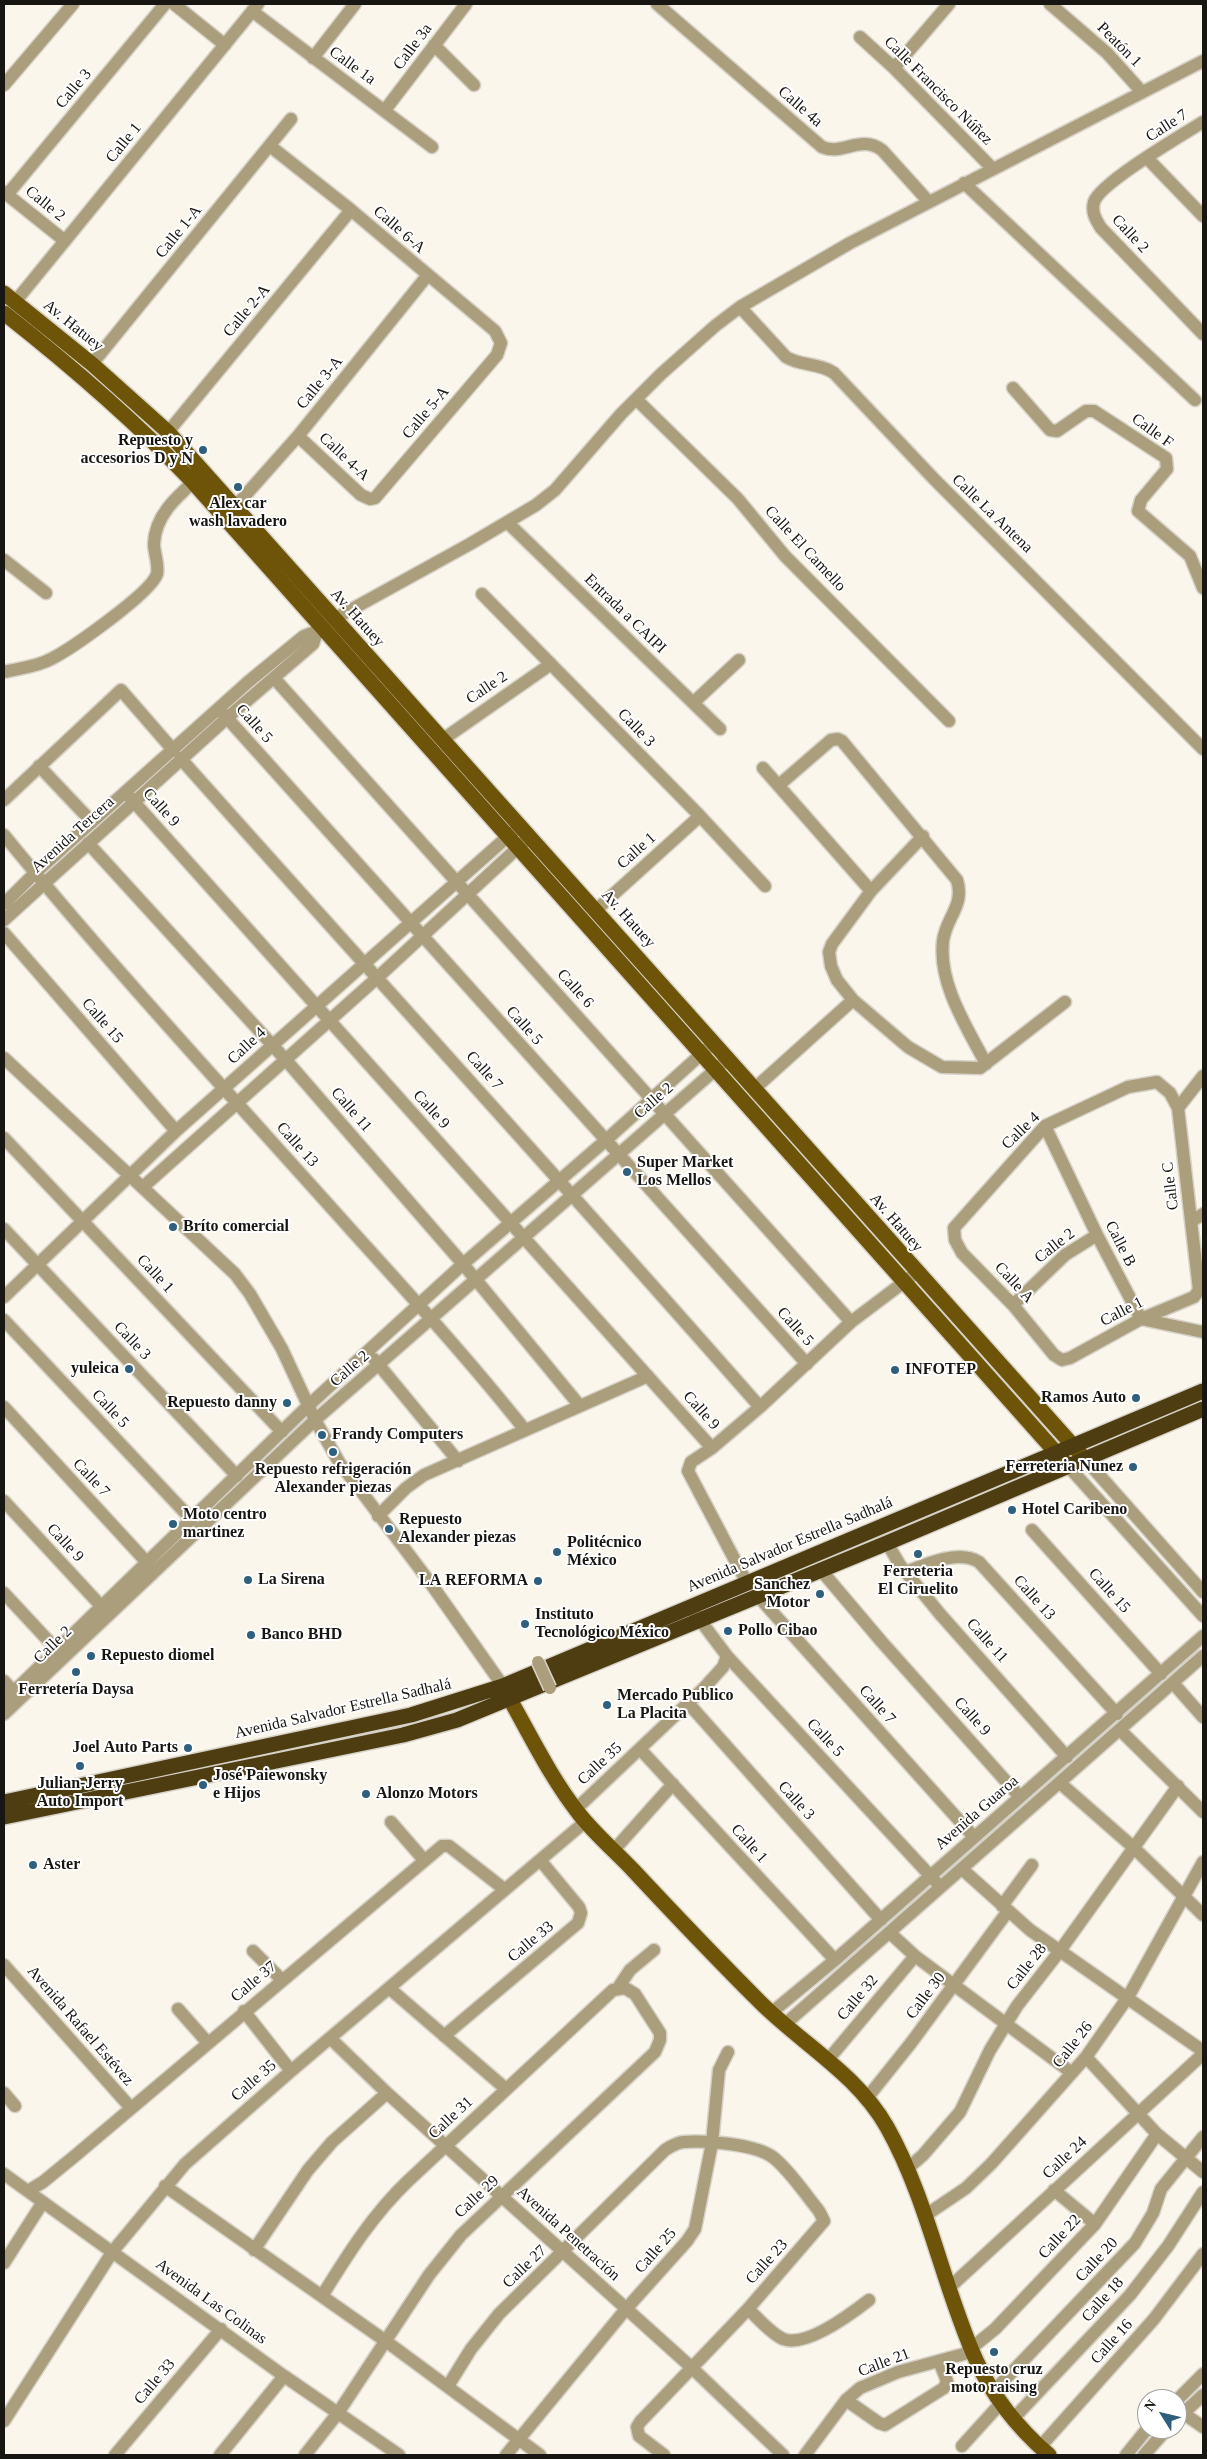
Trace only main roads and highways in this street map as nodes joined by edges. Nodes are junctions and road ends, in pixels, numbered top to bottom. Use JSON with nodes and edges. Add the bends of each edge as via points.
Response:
{"nodes":[{"id":1,"x":9,"y":297,"type":"edge"},
{"id":2,"x":4,"y":313,"type":"edge"},
{"id":3,"x":198,"y":478,"type":"junction"},
{"id":4,"x":325,"y":627,"type":"junction"},
{"id":5,"x":518,"y":837,"type":"junction"},
{"id":6,"x":721,"y":1064,"type":"junction"},
{"id":7,"x":910,"y":1277,"type":"junction"},
{"id":8,"x":1203,"y":1391,"type":"edge"},
{"id":9,"x":1203,"y":1409,"type":"edge"},
{"id":10,"x":1072,"y":1446,"type":"junction"},
{"id":11,"x":1056,"y":1453,"type":"junction"},
{"id":12,"x":1085,"y":1459,"type":"junction"},
{"id":13,"x":1068,"y":1466,"type":"junction"},
{"id":14,"x":503,"y":1686,"type":"junction"},
{"id":15,"x":510,"y":1700,"type":"junction"},
{"id":16,"x":4,"y":1802,"type":"edge"},
{"id":17,"x":4,"y":1817,"type":"edge"},
{"id":18,"x":1044,"y":2451,"type":"edge"}],
"edges":[{"from":1,"to":3,"type":"main road","name":"Av. Hatuey","via":[[92,364],[168,432]]},
{"from":2,"to":3,"type":"main road","name":"Av. Hatuey","via":[[89,382]]},
{"from":3,"to":4,"type":"main road","name":"Av. Hatuey"},
{"from":3,"to":4,"type":"main road","name":"Av. Hatuey","via":[[234,508]]},
{"from":4,"to":5,"type":"main road","name":"Av. Hatuey"},
{"from":4,"to":5,"type":"main road","name":"Av. Hatuey","via":[[442,740]]},
{"from":5,"to":6,"type":"main road","name":"Av. Hatuey","via":[[702,1055]]},
{"from":5,"to":6,"type":"main road","name":"Av. Hatuey","via":[[596,910],[714,1043]]},
{"from":6,"to":7,"type":"main road","name":"Av. Hatuey"},
{"from":6,"to":7,"type":"main road","name":"Av. Hatuey","via":[[754,1088]]},
{"from":7,"to":10,"type":"main road","name":"Av. Hatuey"},
{"from":7,"to":11,"type":"main road","name":"Av. Hatuey"},
{"from":8,"to":10,"type":"highway","name":"Avenida Salvador Estrella Sadhalá"},
{"from":9,"to":12,"type":"highway","name":"Avenida Salvador Estrella Sadhalá"},
{"from":10,"to":11,"type":"highway","name":"Avenida Salvador Estrella Sadhalá"},
{"from":10,"to":12,"type":"main road","name":"Av. Hatuey"},
{"from":11,"to":13,"type":"main road","name":"Av. Hatuey"},
{"from":11,"to":14,"type":"highway","name":"Avenida Salvador Estrella Sadhalá"},
{"from":12,"to":13,"type":"highway","name":"Avenida Salvador Estrella Sadhalá"},
{"from":13,"to":15,"type":"highway","name":"Avenida Salvador Estrella Sadhalá"},
{"from":14,"to":15,"type":"main road"},
{"from":14,"to":16,"type":"highway","name":"Avenida Salvador Estrella Sadhalá","via":[[411,1715]]},
{"from":15,"to":17,"type":"highway","name":"Avenida Salvador Estrella Sadhalá","via":[[457,1720],[403,1735]]},
{"from":15,"to":18,"type":"main road","via":[[540,1754],[586,1821],[771,2013],[850,2079],[867,2098],[886,2126],[907,2169],[972,2348],[997,2397]]}]}
